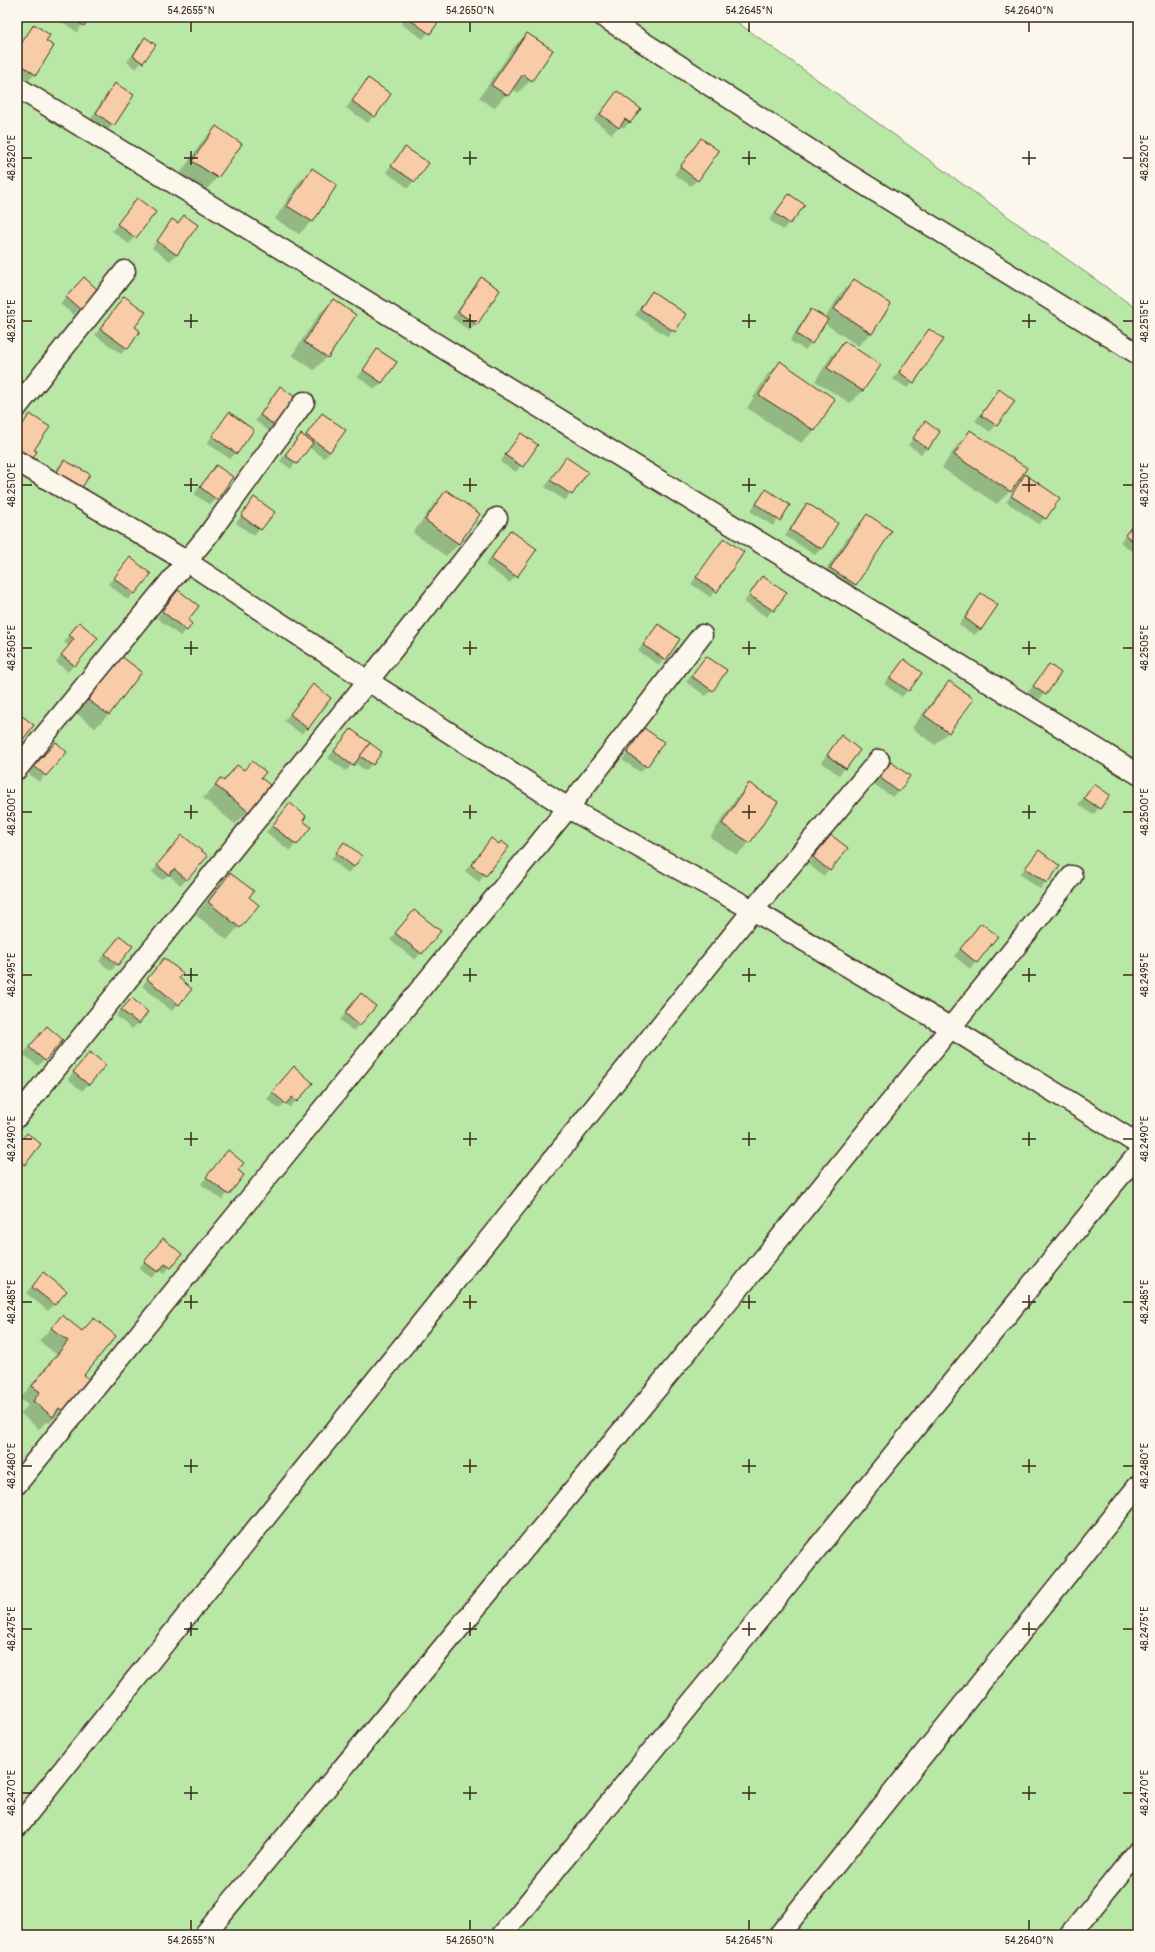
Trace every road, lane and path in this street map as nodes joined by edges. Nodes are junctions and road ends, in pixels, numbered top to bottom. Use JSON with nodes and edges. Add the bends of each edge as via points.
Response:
{"nodes":[{"id":1,"x":604,"y":17,"type":"edge"},
{"id":2,"x":17,"y":87,"type":"edge"},
{"id":3,"x":125,"y":271,"type":"dead end"},
{"id":4,"x":1138,"y":354,"type":"edge"},
{"id":5,"x":304,"y":402,"type":"dead end"},
{"id":6,"x":17,"y":407,"type":"edge"},
{"id":7,"x":17,"y":462,"type":"edge"},
{"id":8,"x":497,"y":518,"type":"dead end"},
{"id":9,"x":186,"y":561,"type":"junction"},
{"id":10,"x":702,"y":635,"type":"dead end"},
{"id":11,"x":368,"y":681,"type":"junction"},
{"id":12,"x":878,"y":760,"type":"dead end"},
{"id":13,"x":17,"y":769,"type":"edge"},
{"id":14,"x":1138,"y":774,"type":"edge"},
{"id":15,"x":568,"y":808,"type":"junction"},
{"id":16,"x":1072,"y":876,"type":"dead end"},
{"id":17,"x":753,"y":910,"type":"junction"},
{"id":18,"x":951,"y":1028,"type":"junction"},
{"id":19,"x":17,"y":1117,"type":"edge"},
{"id":20,"x":1138,"y":1144,"type":"edge"},
{"id":21,"x":1138,"y":1154,"type":"edge"},
{"id":22,"x":17,"y":1484,"type":"edge"},
{"id":23,"x":1138,"y":1486,"type":"edge"},
{"id":24,"x":17,"y":1827,"type":"edge"},
{"id":25,"x":1138,"y":1851,"type":"edge"},
{"id":26,"x":204,"y":1935,"type":"edge"},
{"id":27,"x":502,"y":1935,"type":"edge"},
{"id":28,"x":779,"y":1935,"type":"edge"},
{"id":29,"x":1070,"y":1935,"type":"edge"}],
"edges":[{"from":1,"to":4,"type":"lane","via":[[838,168]]},
{"from":2,"to":14,"type":"lane"},
{"from":3,"to":6,"type":"lane"},
{"from":5,"to":9,"type":"lane","via":[[208,535]]},
{"from":7,"to":9,"type":"lane"},
{"from":8,"to":11,"type":"lane"},
{"from":9,"to":11,"type":"lane"},
{"from":9,"to":13,"type":"lane"},
{"from":10,"to":15,"type":"lane"},
{"from":11,"to":15,"type":"lane"},
{"from":11,"to":19,"type":"lane"},
{"from":12,"to":17,"type":"lane"},
{"from":15,"to":17,"type":"lane"},
{"from":15,"to":22,"type":"lane"},
{"from":16,"to":18,"type":"lane"},
{"from":17,"to":18,"type":"lane"},
{"from":17,"to":24,"type":"lane"},
{"from":18,"to":20,"type":"lane"},
{"from":18,"to":26,"type":"lane","via":[[500,1579]]},
{"from":21,"to":27,"type":"lane"},
{"from":23,"to":28,"type":"lane"},
{"from":25,"to":29,"type":"lane"}]}
